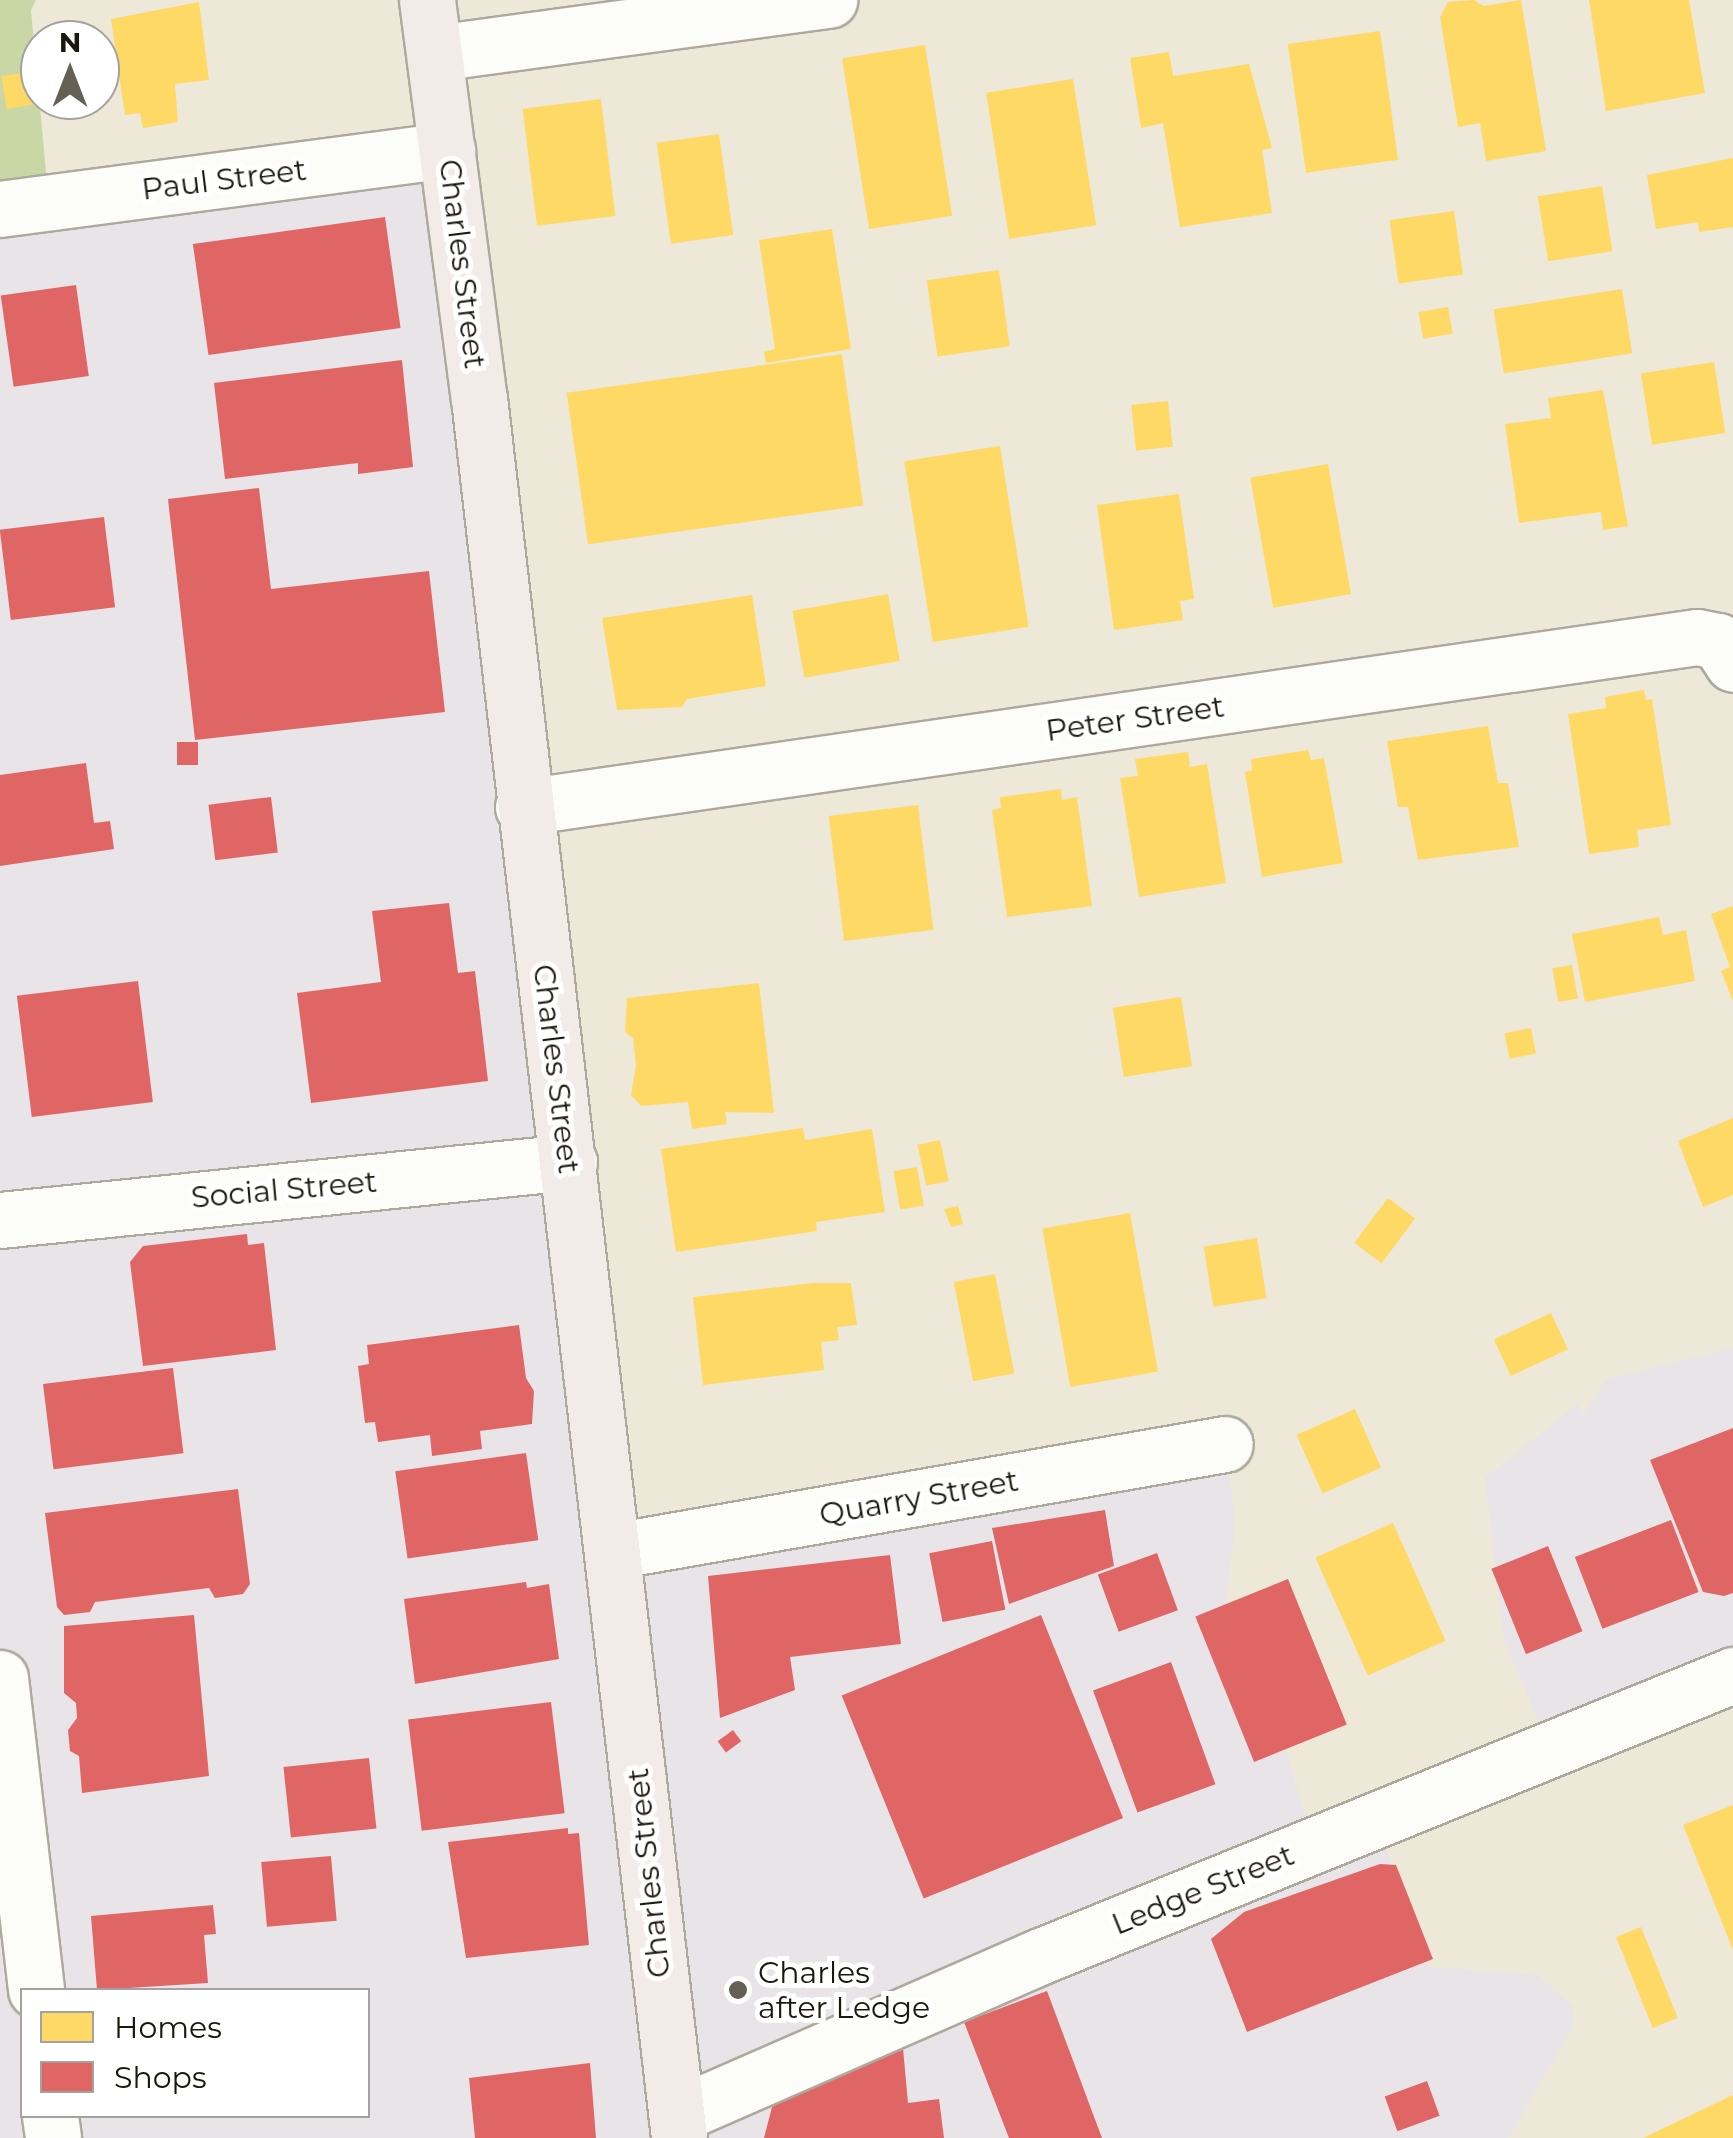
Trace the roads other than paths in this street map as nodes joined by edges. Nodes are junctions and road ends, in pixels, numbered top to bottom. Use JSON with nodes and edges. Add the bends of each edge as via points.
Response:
{"nodes":[{"id":1,"x":427,"y":0,"type":"edge"},
{"id":2,"x":828,"y":0,"type":"edge"},
{"id":3,"x":435,"y":53,"type":"junction"},
{"id":4,"x":447,"y":150,"type":"junction"},
{"id":5,"x":0,"y":209,"type":"edge"},
{"id":6,"x":1733,"y":664,"type":"edge"},
{"id":7,"x":524,"y":807,"type":"junction"},
{"id":8,"x":568,"y":1162,"type":"junction"},
{"id":9,"x":0,"y":1220,"type":"edge"},
{"id":10,"x":1225,"y":1444,"type":"dead end"},
{"id":11,"x":613,"y":1551,"type":"junction"},
{"id":12,"x":1733,"y":1675,"type":"edge"},
{"id":13,"x":0,"y":1678,"type":"edge"},
{"id":14,"x":36,"y":1988,"type":"edge"},
{"id":15,"x":678,"y":2126,"type":"edge"}],
"edges":[{"from":1,"to":3,"type":"main road","name":"Charles Street"},
{"from":2,"to":3,"type":"street"},
{"from":3,"to":4,"type":"main road","name":"Charles Street"},
{"from":4,"to":5,"type":"street","name":"Paul Street"},
{"from":4,"to":7,"type":"main road","name":"Charles Street"},
{"from":6,"to":7,"type":"street","name":"Peter Street","via":[[1718,640],[1697,637]]},
{"from":7,"to":8,"type":"main road","name":"Charles Street"},
{"from":8,"to":9,"type":"street","name":"Social Street"},
{"from":8,"to":11,"type":"main road","name":"Charles Street"},
{"from":10,"to":11,"type":"street","name":"Quarry Street"},
{"from":11,"to":15,"type":"main road","name":"Charles Street"},
{"from":12,"to":15,"type":"street","name":"Ledge Street","via":[[1041,1956]]},
{"from":13,"to":14,"type":"street"}]}
